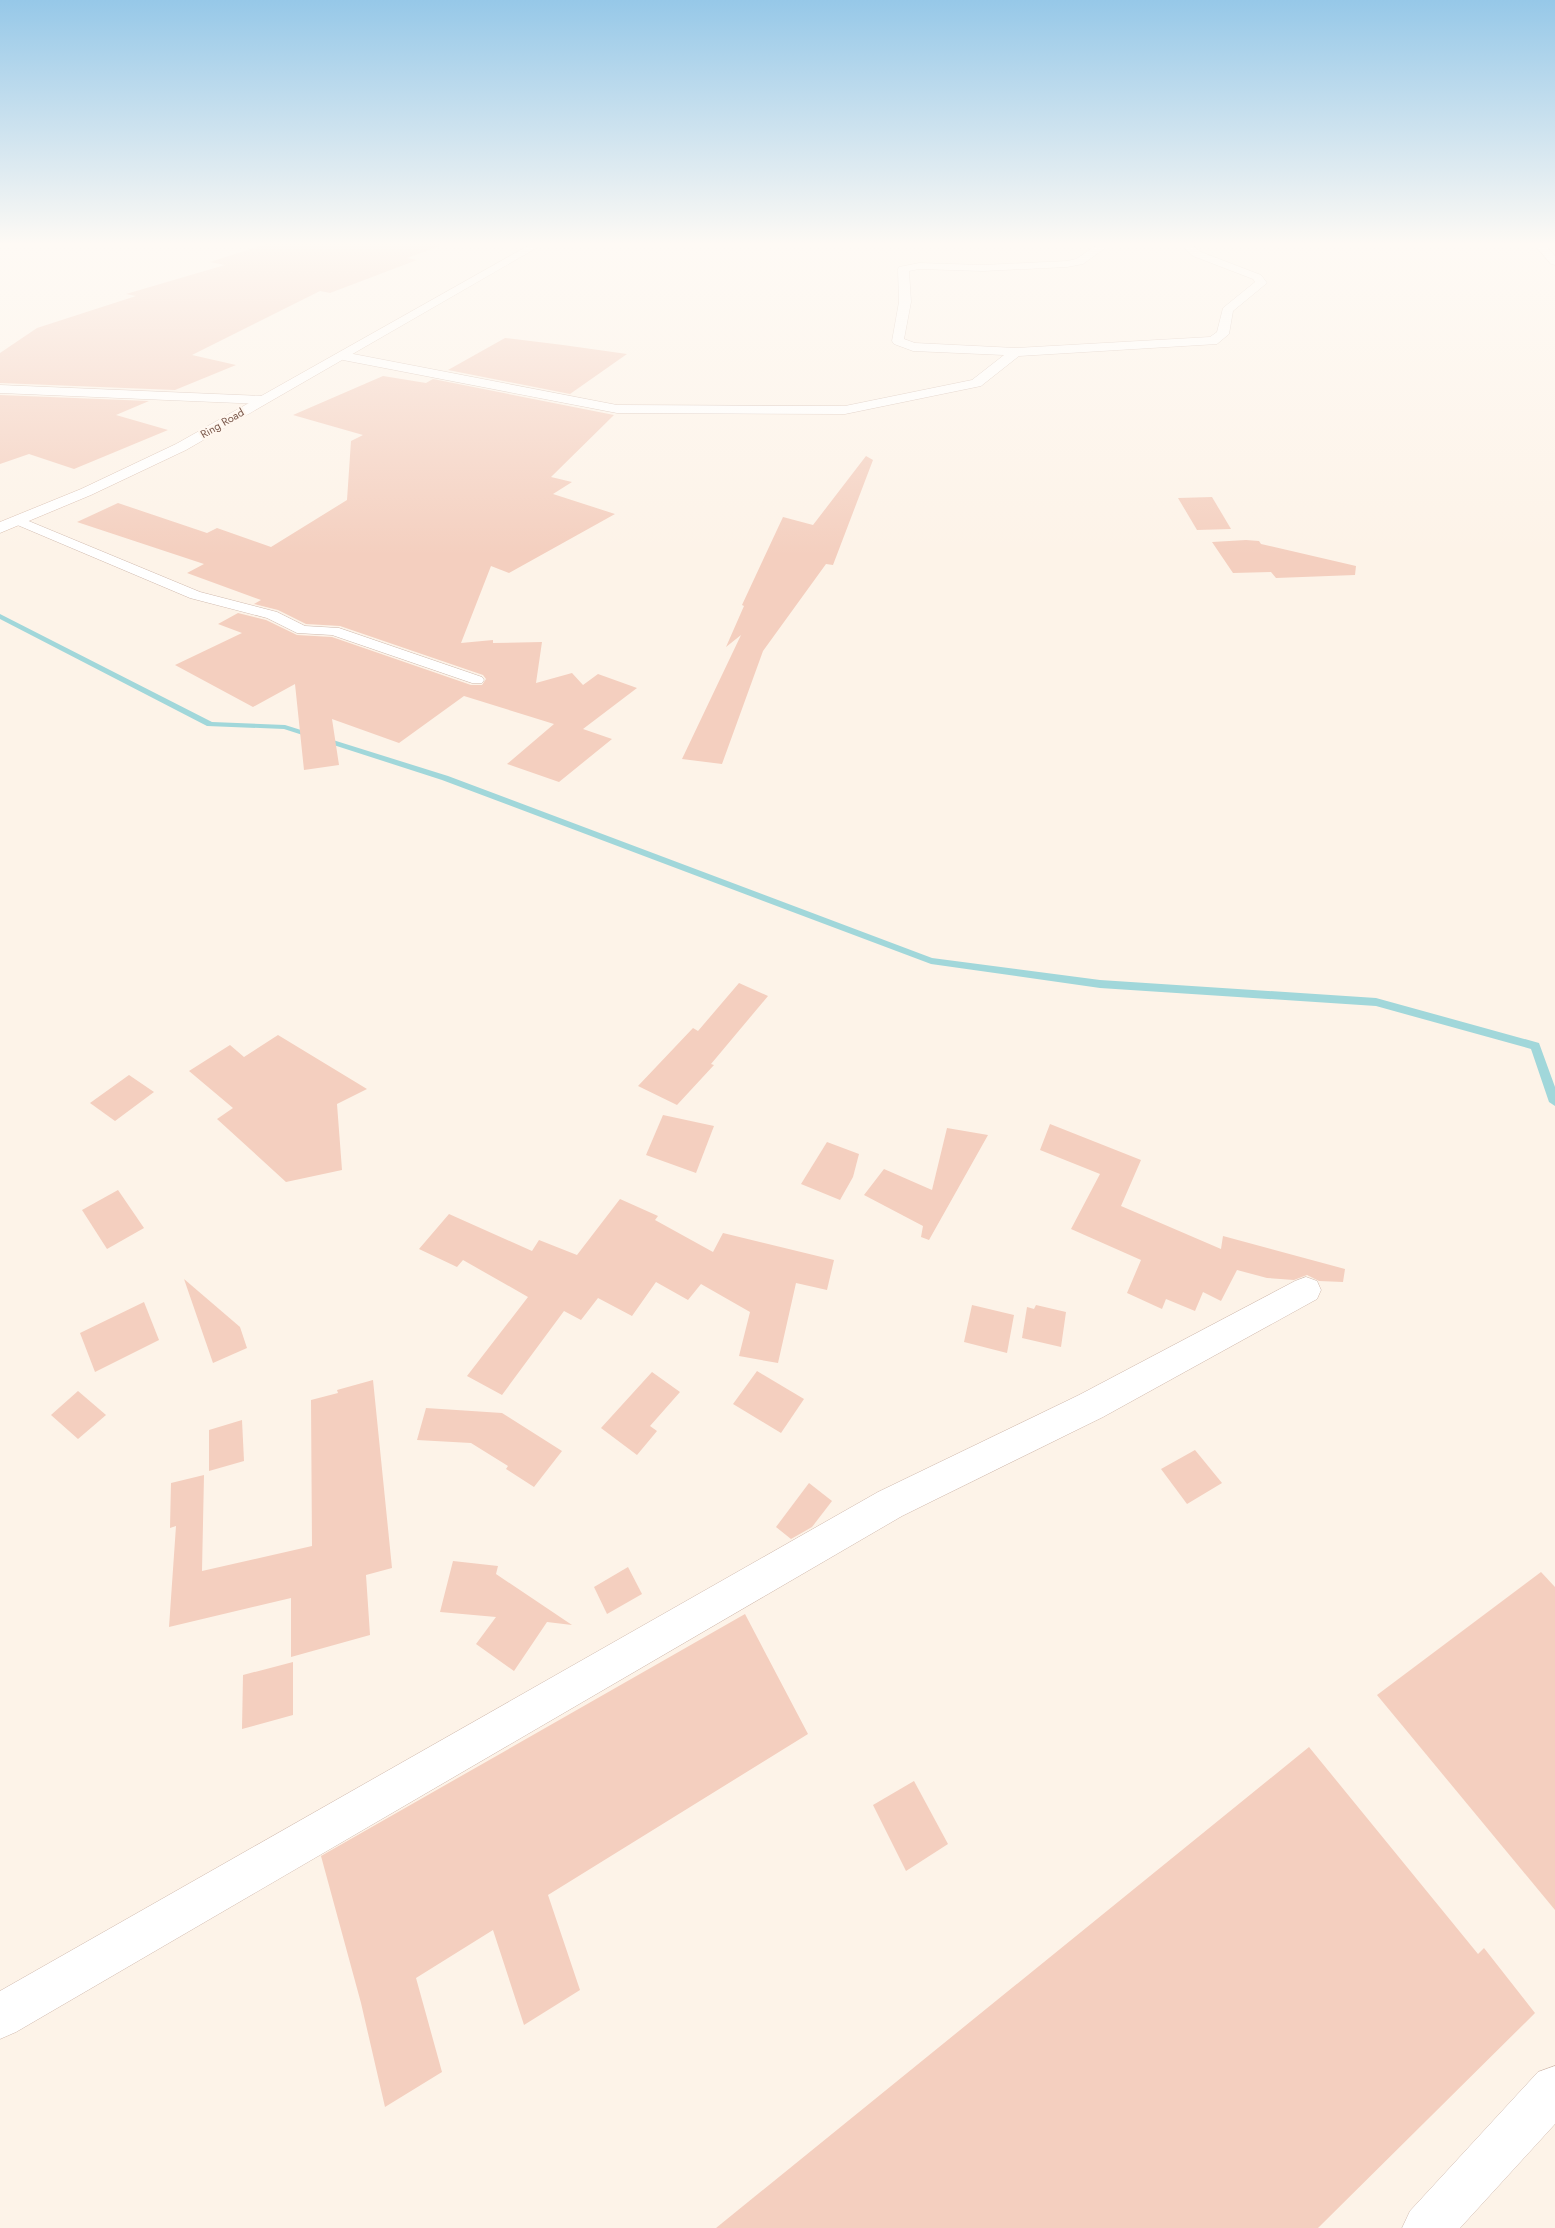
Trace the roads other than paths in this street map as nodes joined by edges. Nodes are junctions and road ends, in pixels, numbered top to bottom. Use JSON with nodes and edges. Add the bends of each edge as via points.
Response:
{"nodes":[{"id":1,"x":359,"y":347,"type":"edge"},
{"id":2,"x":913,"y":347,"type":"edge"},
{"id":3,"x":1106,"y":347,"type":"edge"},
{"id":4,"x":1016,"y":352,"type":"junction"},
{"id":5,"x":343,"y":356,"type":"junction"},
{"id":6,"x":0,"y":389,"type":"edge"},
{"id":7,"x":263,"y":400,"type":"junction"},
{"id":8,"x":19,"y":521,"type":"junction"},
{"id":9,"x":0,"y":528,"type":"edge"},
{"id":10,"x":478,"y":680,"type":"dead end"},
{"id":11,"x":1306,"y":1290,"type":"dead end"},
{"id":12,"x":0,"y":2016,"type":"edge"},
{"id":13,"x":1555,"y":2089,"type":"edge"},
{"id":14,"x":1427,"y":2228,"type":"edge"}],
"edges":[{"from":1,"to":5,"type":"street","name":"Ring Road"},
{"from":2,"to":4,"type":"street"},
{"from":3,"to":4,"type":"street"},
{"from":4,"to":5,"type":"street","via":[[976,383],[845,410],[617,409]]},
{"from":5,"to":7,"type":"street","name":"Ring Road"},
{"from":6,"to":7,"type":"street"},
{"from":7,"to":8,"type":"street","name":"Ring Road","via":[[181,447]]},
{"from":8,"to":9,"type":"street","name":"Ring Road"},
{"from":8,"to":10,"type":"lane","via":[[195,595],[272,615],[302,630],[334,631]]},
{"from":11,"to":12,"type":"street","via":[[1091,1406],[890,1504]]},
{"from":13,"to":14,"type":"street"}]}
